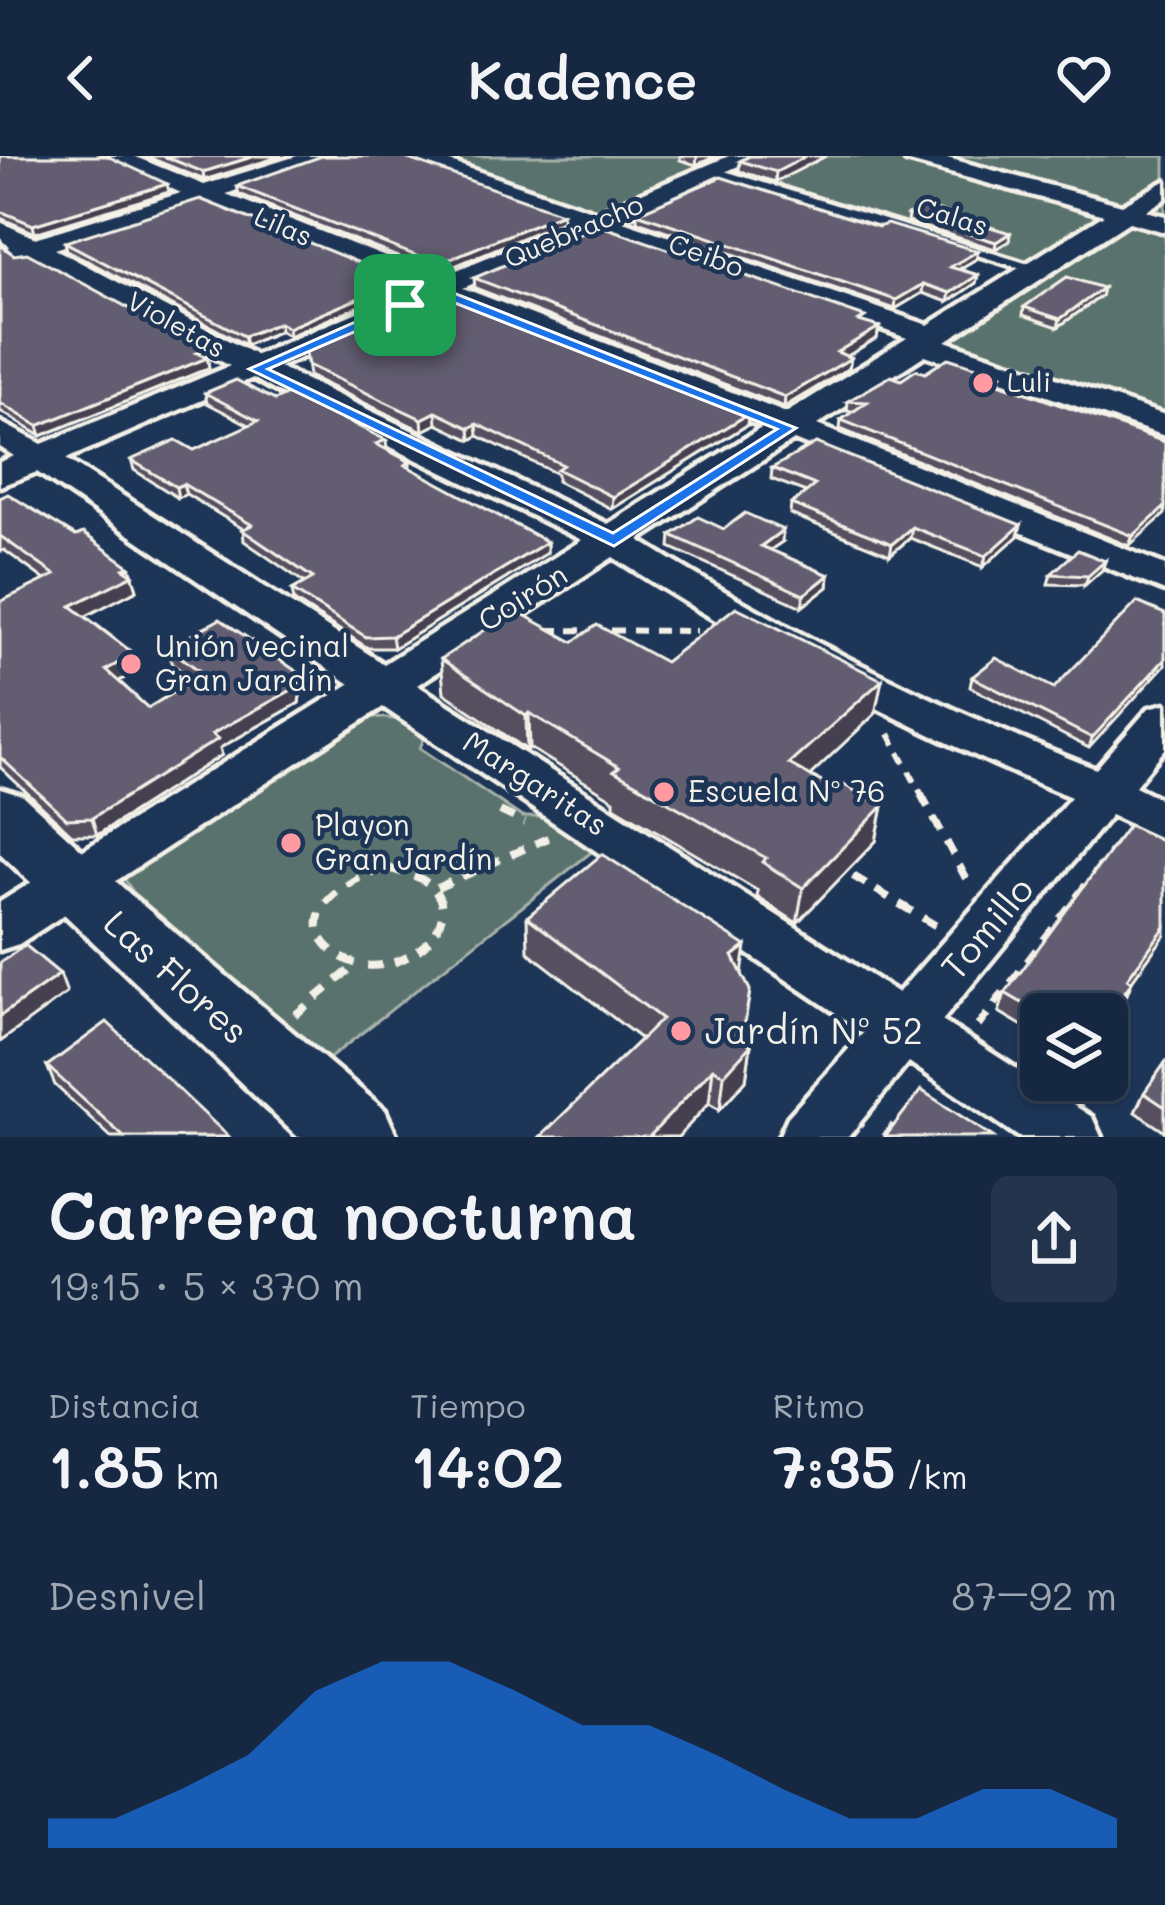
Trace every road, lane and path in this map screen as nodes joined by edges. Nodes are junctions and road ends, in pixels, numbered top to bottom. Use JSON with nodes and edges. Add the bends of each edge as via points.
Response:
{"nodes":[{"id":1,"x":113,"y":156,"type":"edge"},
{"id":2,"x":321,"y":156,"type":"edge"},
{"id":3,"x":411,"y":156,"type":"edge"},
{"id":4,"x":749,"y":156,"type":"edge"},
{"id":5,"x":914,"y":156,"type":"edge"},
{"id":6,"x":714,"y":172,"type":"junction"},
{"id":7,"x":1165,"y":188,"type":"edge"},
{"id":8,"x":201,"y":193,"type":"junction"},
{"id":9,"x":1125,"y":213,"type":"junction"},
{"id":10,"x":605,"y":220,"type":"junction"},
{"id":11,"x":1165,"y":224,"type":"edge"},
{"id":12,"x":0,"y":230,"type":"edge"},
{"id":13,"x":35,"y":247,"type":"junction"},
{"id":14,"x":0,"y":259,"type":"edge"},
{"id":15,"x":1038,"y":268,"type":"junction"},
{"id":16,"x":437,"y":291,"type":"junction"},
{"id":17,"x":926,"y":339,"type":"junction"},
{"id":18,"x":256,"y":369,"type":"junction"},
{"id":19,"x":1165,"y":426,"type":"edge"},
{"id":20,"x":788,"y":428,"type":"junction"},
{"id":21,"x":0,"y":432,"type":"edge"},
{"id":22,"x":20,"y":467,"type":"edge"},
{"id":23,"x":614,"y":541,"type":"junction"},
{"id":24,"x":1165,"y":579,"type":"edge"},
{"id":25,"x":1165,"y":589,"type":"edge"},
{"id":26,"x":540,"y":629,"type":"edge"},
{"id":27,"x":705,"y":631,"type":"edge"},
{"id":28,"x":385,"y":685,"type":"junction"},
{"id":29,"x":1165,"y":719,"type":"edge"},
{"id":30,"x":888,"y":732,"type":"dead end"},
{"id":31,"x":1085,"y":783,"type":"junction"},
{"id":32,"x":0,"y":813,"type":"edge"},
{"id":33,"x":1150,"y":828,"type":"edge"},
{"id":34,"x":557,"y":835,"type":"dead end"},
{"id":35,"x":853,"y":876,"type":"dead end"},
{"id":36,"x":988,"y":877,"type":"dead end"},
{"id":37,"x":75,"y":883,"type":"junction"},
{"id":38,"x":436,"y":889,"type":"junction"},
{"id":39,"x":952,"y":917,"type":"dead end"},
{"id":40,"x":0,"y":929,"type":"edge"},
{"id":41,"x":941,"y":929,"type":"junction"},
{"id":42,"x":927,"y":945,"type":"dead end"},
{"id":43,"x":977,"y":1024,"type":"dead end"},
{"id":44,"x":903,"y":1027,"type":"junction"},
{"id":45,"x":902,"y":1116,"type":"edge"},
{"id":46,"x":356,"y":1137,"type":"edge"},
{"id":47,"x":809,"y":1137,"type":"edge"},
{"id":48,"x":885,"y":1137,"type":"edge"},
{"id":49,"x":1070,"y":1137,"type":"edge"}],
"edges":[{"from":1,"to":8,"type":"street","name":"Lilas"},
{"from":2,"to":8,"type":"street"},
{"from":3,"to":10,"type":"street","name":"Ceibo"},
{"from":4,"to":6,"type":"street","name":"Quebracho"},
{"from":5,"to":9,"type":"street"},
{"from":6,"to":10,"type":"street","name":"Quebracho"},
{"from":6,"to":15,"type":"lane","name":"Calas"},
{"from":7,"to":9,"type":"street","name":"Coirón"},
{"from":8,"to":13,"type":"street"},
{"from":8,"to":16,"type":"street","name":"Lilas"},
{"from":9,"to":11,"type":"street"},
{"from":9,"to":15,"type":"street","name":"Coirón"},
{"from":10,"to":16,"type":"street","name":"Quebracho"},
{"from":10,"to":17,"type":"street","name":"Ceibo"},
{"from":12,"to":13,"type":"street","name":"Violetas"},
{"from":13,"to":14,"type":"street"},
{"from":13,"to":18,"type":"street","name":"Violetas"},
{"from":15,"to":17,"type":"street","name":"Coirón"},
{"from":16,"to":18,"type":"street","name":"Quebracho"},
{"from":16,"to":20,"type":"street","name":"Lilas"},
{"from":17,"to":19,"type":"street","name":"Ceibo"},
{"from":17,"to":20,"type":"street","name":"Coirón"},
{"from":18,"to":22,"type":"street","name":"Quebracho"},
{"from":18,"to":23,"type":"street","name":"Violetas"},
{"from":20,"to":23,"type":"street","name":"Coirón"},
{"from":20,"to":24,"type":"street","name":"Lilas"},
{"from":20,"to":25,"type":"street","name":"Lilas","via":[[1011,530]]},
{"from":21,"to":22,"type":"street","name":"Margaritas"},
{"from":22,"to":28,"type":"street","name":"Margaritas"},
{"from":23,"to":28,"type":"street","name":"Coirón"},
{"from":23,"to":31,"type":"street","name":"Violetas","via":[[976,740]]},
{"from":26,"to":27,"type":"path"},
{"from":28,"to":37,"type":"street","name":"Coirón"},
{"from":28,"to":44,"type":"street","name":"Margaritas"},
{"from":29,"to":31,"type":"street","name":"Tomillo"},
{"from":30,"to":36,"type":"path","via":[[974,893]]},
{"from":31,"to":33,"type":"street","name":"Violetas"},
{"from":31,"to":44,"type":"street","name":"Tomillo"},
{"from":32,"to":37,"type":"street","name":"Las Flores"},
{"from":33,"to":43,"type":"path","via":[[1118,839]]},
{"from":34,"to":38,"type":"path"},
{"from":35,"to":41,"type":"path"},
{"from":37,"to":40,"type":"street","name":"Coirón"},
{"from":37,"to":46,"type":"street","name":"Las Flores"},
{"from":38,"to":38,"type":"path","via":[[444,912],[436,938],[396,964],[346,962],[323,940],[321,908],[363,872],[416,873]]},
{"from":39,"to":41,"type":"path"},
{"from":41,"to":42,"type":"path"},
{"from":44,"to":47,"type":"street","name":"Tomillo"},
{"from":44,"to":49,"type":"street","name":"Margaritas"},
{"from":45,"to":48,"type":"path"}]}
